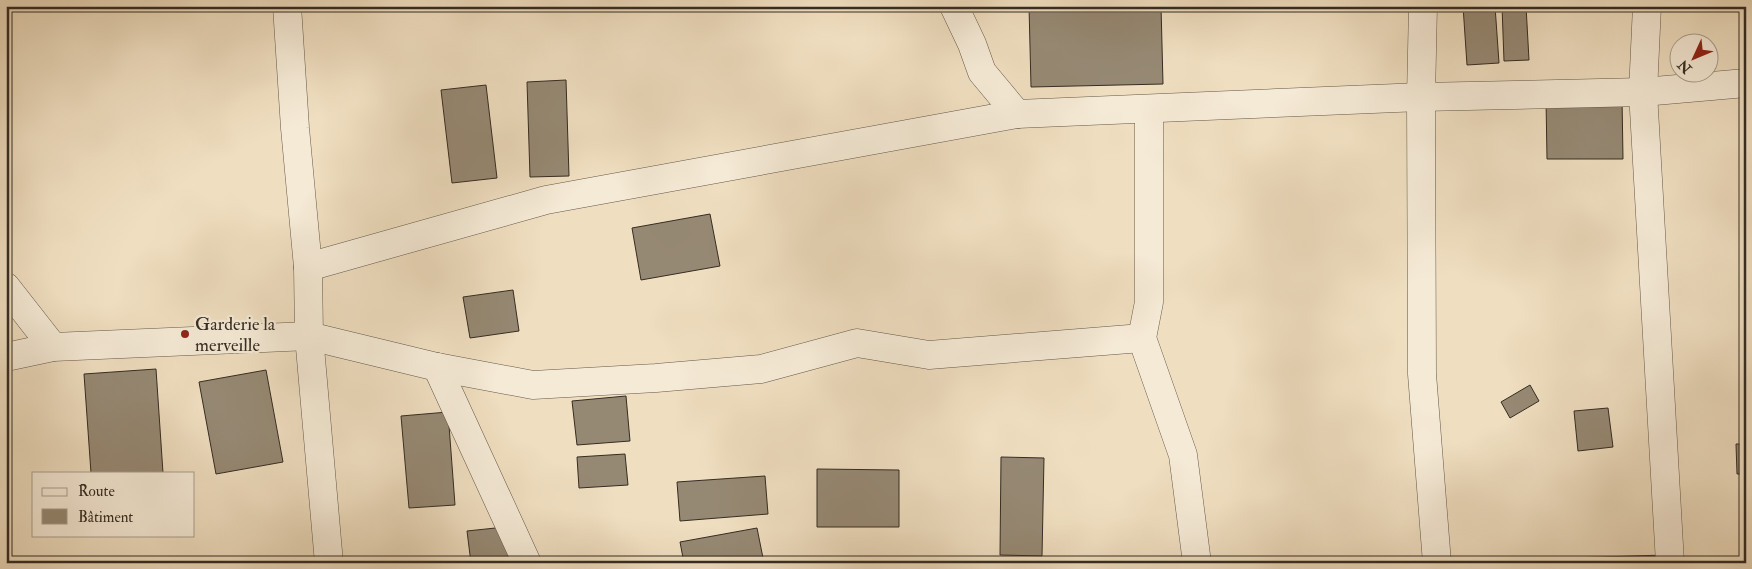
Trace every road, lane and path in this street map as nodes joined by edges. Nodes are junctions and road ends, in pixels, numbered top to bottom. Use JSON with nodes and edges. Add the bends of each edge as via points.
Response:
{"nodes":[{"id":1,"x":286,"y":6,"type":"edge"},
{"id":2,"x":954,"y":6,"type":"edge"},
{"id":3,"x":1423,"y":6,"type":"edge"},
{"id":4,"x":1647,"y":6,"type":"edge"},
{"id":5,"x":1746,"y":82,"type":"edge"},
{"id":6,"x":1644,"y":92,"type":"junction"},
{"id":7,"x":1421,"y":98,"type":"junction"},
{"id":8,"x":1149,"y":109,"type":"junction"},
{"id":9,"x":1017,"y":114,"type":"junction"},
{"id":10,"x":308,"y":267,"type":"junction"},
{"id":11,"x":6,"y":287,"type":"edge"},
{"id":12,"x":309,"y":336,"type":"junction"},
{"id":13,"x":1142,"y":338,"type":"junction"},
{"id":14,"x":54,"y":347,"type":"junction"},
{"id":15,"x":6,"y":357,"type":"edge"},
{"id":16,"x":437,"y":367,"type":"junction"},
{"id":17,"x":328,"y":563,"type":"edge"},
{"id":18,"x":527,"y":563,"type":"edge"},
{"id":19,"x":1197,"y":563,"type":"edge"},
{"id":20,"x":1437,"y":563,"type":"edge"},
{"id":21,"x":1670,"y":563,"type":"edge"}],
"edges":[{"from":1,"to":10,"type":"street"},
{"from":2,"to":9,"type":"street","via":[[982,72]]},
{"from":3,"to":7,"type":"street"},
{"from":4,"to":6,"type":"street"},
{"from":5,"to":6,"type":"street"},
{"from":6,"to":7,"type":"street"},
{"from":6,"to":21,"type":"street"},
{"from":7,"to":8,"type":"street"},
{"from":7,"to":20,"type":"street","via":[[1422,374]]},
{"from":8,"to":9,"type":"street"},
{"from":8,"to":13,"type":"street","via":[[1149,302]]},
{"from":9,"to":10,"type":"street","via":[[546,200]]},
{"from":10,"to":12,"type":"street"},
{"from":11,"to":14,"type":"street"},
{"from":12,"to":14,"type":"street"},
{"from":12,"to":16,"type":"street"},
{"from":12,"to":17,"type":"street"},
{"from":13,"to":16,"type":"street","via":[[929,355],[856,343],[761,369],[533,385]]},
{"from":13,"to":19,"type":"street","via":[[1183,455]]},
{"from":14,"to":15,"type":"street"},
{"from":16,"to":18,"type":"street"}]}
